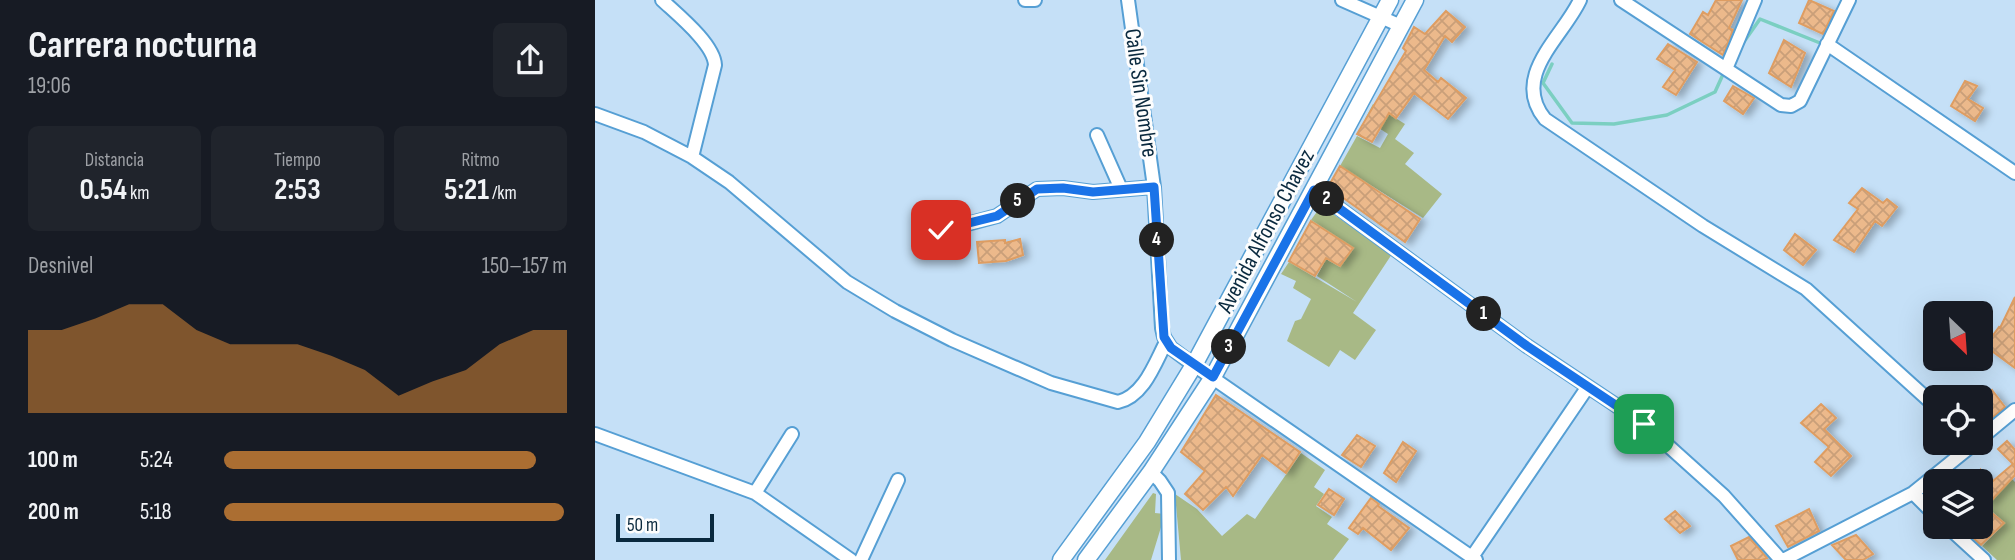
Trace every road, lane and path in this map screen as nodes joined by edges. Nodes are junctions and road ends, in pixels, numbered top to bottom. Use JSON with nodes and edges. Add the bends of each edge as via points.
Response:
{"nodes":[{"id":1,"x":662,"y":0,"type":"edge"},
{"id":2,"x":1025,"y":0,"type":"edge"},
{"id":3,"x":1035,"y":0,"type":"edge"},
{"id":4,"x":1128,"y":0,"type":"edge"},
{"id":5,"x":1342,"y":0,"type":"edge"},
{"id":6,"x":1390,"y":0,"type":"edge"},
{"id":7,"x":1415,"y":0,"type":"edge"},
{"id":8,"x":1580,"y":0,"type":"edge"},
{"id":9,"x":1621,"y":0,"type":"edge"},
{"id":10,"x":1755,"y":0,"type":"edge"},
{"id":11,"x":1849,"y":0,"type":"edge"},
{"id":12,"x":1381,"y":16,"type":"junction"},
{"id":13,"x":1401,"y":26,"type":"junction"},
{"id":14,"x":1827,"y":44,"type":"junction"},
{"id":15,"x":1726,"y":69,"type":"junction"},
{"id":16,"x":595,"y":114,"type":"edge"},
{"id":17,"x":1097,"y":135,"type":"dead end"},
{"id":18,"x":692,"y":157,"type":"junction"},
{"id":19,"x":2015,"y":173,"type":"edge"},
{"id":20,"x":1154,"y":187,"type":"junction"},
{"id":21,"x":1121,"y":189,"type":"junction"},
{"id":22,"x":1314,"y":190,"type":"junction"},
{"id":23,"x":941,"y":230,"type":"dead end"},
{"id":24,"x":1166,"y":342,"type":"junction"},
{"id":25,"x":1194,"y":365,"type":"junction"},
{"id":26,"x":1213,"y":377,"type":"junction"},
{"id":27,"x":1587,"y":388,"type":"junction"},
{"id":28,"x":1923,"y":395,"type":"edge"},
{"id":29,"x":2015,"y":410,"type":"edge"},
{"id":30,"x":1993,"y":428,"type":"edge"},
{"id":31,"x":595,"y":434,"type":"edge"},
{"id":32,"x":792,"y":434,"type":"dead end"},
{"id":33,"x":1959,"y":455,"type":"edge"},
{"id":34,"x":1151,"y":472,"type":"junction"},
{"id":35,"x":898,"y":480,"type":"dead end"},
{"id":36,"x":755,"y":493,"type":"junction"},
{"id":37,"x":1913,"y":493,"type":"junction"},
{"id":38,"x":1923,"y":503,"type":"edge"},
{"id":39,"x":1961,"y":539,"type":"edge"},
{"id":40,"x":1474,"y":558,"type":"edge"},
{"id":41,"x":851,"y":560,"type":"edge"},
{"id":42,"x":861,"y":560,"type":"edge"},
{"id":43,"x":1061,"y":560,"type":"edge"},
{"id":44,"x":1086,"y":560,"type":"edge"},
{"id":45,"x":1169,"y":560,"type":"edge"},
{"id":46,"x":1782,"y":560,"type":"edge"},
{"id":47,"x":1984,"y":560,"type":"edge"}],
"edges":[{"from":1,"to":18,"type":"street","via":[[715,56]]},
{"from":2,"to":3,"type":"street"},
{"from":4,"to":20,"type":"street","name":"Calle Sin Nombre"},
{"from":5,"to":12,"type":"street"},
{"from":6,"to":12,"type":"main road","name":"Avenida Alfonso Chavez"},
{"from":7,"to":13,"type":"main road","name":"Avenida Alfonso Chavez"},
{"from":8,"to":28,"type":"street","via":[[1542,58],[1532,91],[1545,119],[1806,289]]},
{"from":9,"to":15,"type":"street"},
{"from":10,"to":15,"type":"street"},
{"from":11,"to":14,"type":"street"},
{"from":12,"to":13,"type":"street"},
{"from":12,"to":25,"type":"main road","name":"Avenida Alfonso Chavez"},
{"from":13,"to":22,"type":"main road","name":"Avenida Alfonso Chavez"},
{"from":14,"to":15,"type":"street","via":[[1800,101],[1791,106],[1781,105]]},
{"from":14,"to":19,"type":"street"},
{"from":16,"to":18,"type":"street","via":[[645,132]]},
{"from":17,"to":21,"type":"street","name":"Calle Sin Nombre"},
{"from":18,"to":24,"type":"street","via":[[729,182],[847,282],[895,312],[1051,383],[1118,402],[1127,400],[1137,392]]},
{"from":20,"to":21,"type":"street","name":"Calle Sin Nombre"},
{"from":20,"to":24,"type":"street","name":"Calle Sin Nombre"},
{"from":21,"to":23,"type":"street","name":"Calle Sin Nombre","via":[[1037,189],[997,216]]},
{"from":22,"to":26,"type":"main road","name":"Avenida Alfonso Chavez"},
{"from":22,"to":27,"type":"street"},
{"from":24,"to":25,"type":"street"},
{"from":25,"to":26,"type":"street"},
{"from":25,"to":43,"type":"main road","name":"Avenida Alfonso Chavez","via":[[1147,442]]},
{"from":26,"to":34,"type":"main road","name":"Avenida Alfonso Chavez"},
{"from":26,"to":40,"type":"street"},
{"from":27,"to":40,"type":"street"},
{"from":27,"to":46,"type":"street","via":[[1654,433],[1724,496]]},
{"from":29,"to":30,"type":"street"},
{"from":31,"to":36,"type":"street"},
{"from":32,"to":36,"type":"street"},
{"from":33,"to":37,"type":"street"},
{"from":34,"to":44,"type":"main road","name":"Avenida Alfonso Chavez"},
{"from":34,"to":45,"type":"street","via":[[1168,493]]},
{"from":35,"to":42,"type":"street"},
{"from":36,"to":41,"type":"street"},
{"from":37,"to":38,"type":"street"},
{"from":37,"to":46,"type":"street"},
{"from":39,"to":47,"type":"street"}]}
